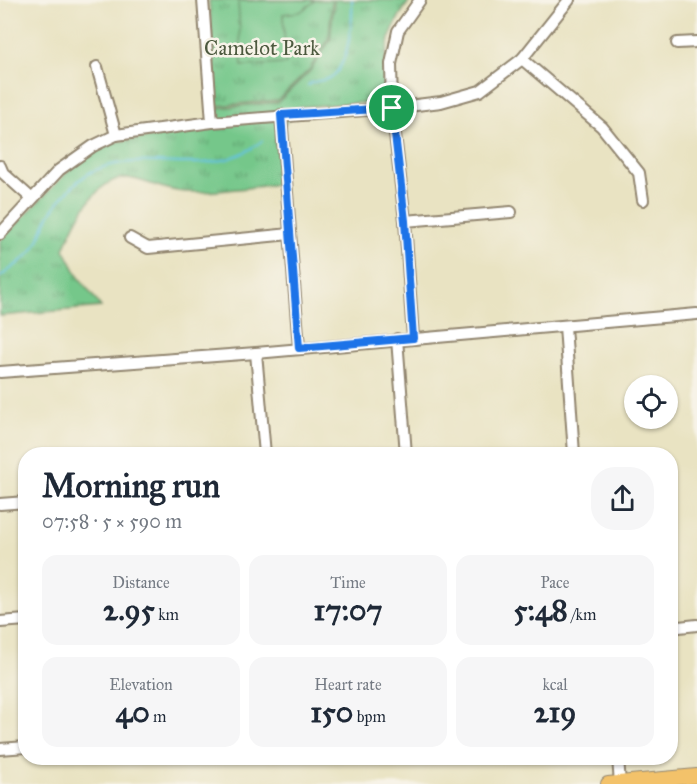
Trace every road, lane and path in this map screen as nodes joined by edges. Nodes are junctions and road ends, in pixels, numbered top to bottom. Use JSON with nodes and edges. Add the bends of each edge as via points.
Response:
{"nodes":[{"id":1,"x":203,"y":0,"type":"edge"},
{"id":2,"x":420,"y":0,"type":"edge"},
{"id":3,"x":569,"y":0,"type":"edge"},
{"id":4,"x":697,"y":42,"type":"edge"},
{"id":5,"x":677,"y":44,"type":"dead end"},
{"id":6,"x":522,"y":59,"type":"junction"},
{"id":7,"x":97,"y":67,"type":"dead end"},
{"id":8,"x":392,"y":108,"type":"junction"},
{"id":9,"x":281,"y":115,"type":"junction"},
{"id":10,"x":212,"y":122,"type":"junction"},
{"id":11,"x":116,"y":135,"type":"junction"},
{"id":12,"x":0,"y":166,"type":"edge"},
{"id":13,"x":31,"y":198,"type":"junction"},
{"id":14,"x":643,"y":200,"type":"dead end"},
{"id":15,"x":511,"y":212,"type":"dead end"},
{"id":16,"x":405,"y":221,"type":"junction"},
{"id":17,"x":0,"y":234,"type":"edge"},
{"id":18,"x":290,"y":234,"type":"junction"},
{"id":19,"x":130,"y":238,"type":"dead end"},
{"id":20,"x":697,"y":314,"type":"edge"},
{"id":21,"x":565,"y":326,"type":"junction"},
{"id":22,"x":413,"y":338,"type":"junction"},
{"id":23,"x":397,"y":339,"type":"junction"},
{"id":24,"x":299,"y":348,"type":"junction"},
{"id":25,"x":256,"y":353,"type":"junction"},
{"id":26,"x":0,"y":372,"type":"edge"},
{"id":27,"x":265,"y":447,"type":"edge"},
{"id":28,"x":405,"y":447,"type":"edge"},
{"id":29,"x":574,"y":447,"type":"edge"},
{"id":30,"x":18,"y":503,"type":"edge"},
{"id":31,"x":0,"y":504,"type":"edge"},
{"id":32,"x":18,"y":621,"type":"edge"},
{"id":33,"x":0,"y":622,"type":"edge"},
{"id":34,"x":697,"y":625,"type":"edge"},
{"id":35,"x":678,"y":627,"type":"edge"},
{"id":36,"x":18,"y":748,"type":"edge"},
{"id":37,"x":0,"y":749,"type":"edge"},
{"id":38,"x":617,"y":765,"type":"edge"},
{"id":39,"x":697,"y":776,"type":"edge"},
{"id":40,"x":616,"y":784,"type":"edge"}],
"edges":[{"from":1,"to":10,"type":"street"},
{"from":2,"to":8,"type":"street","via":[[398,30],[391,64]]},
{"from":3,"to":6,"type":"street"},
{"from":4,"to":5,"type":"street"},
{"from":6,"to":8,"type":"street","via":[[480,91],[441,102]]},
{"from":6,"to":14,"type":"street","via":[[603,127],[639,173]]},
{"from":7,"to":11,"type":"street"},
{"from":8,"to":9,"type":"street"},
{"from":8,"to":16,"type":"street"},
{"from":9,"to":10,"type":"street"},
{"from":9,"to":18,"type":"street"},
{"from":10,"to":11,"type":"street"},
{"from":11,"to":13,"type":"street","via":[[58,170]]},
{"from":12,"to":13,"type":"street"},
{"from":13,"to":17,"type":"street"},
{"from":15,"to":16,"type":"street"},
{"from":16,"to":22,"type":"street"},
{"from":18,"to":19,"type":"street","via":[[148,248]]},
{"from":18,"to":24,"type":"street"},
{"from":20,"to":21,"type":"street"},
{"from":21,"to":22,"type":"street"},
{"from":21,"to":29,"type":"street"},
{"from":22,"to":23,"type":"street"},
{"from":23,"to":24,"type":"street"},
{"from":23,"to":28,"type":"street"},
{"from":24,"to":25,"type":"street"},
{"from":25,"to":26,"type":"street"},
{"from":25,"to":27,"type":"street"},
{"from":30,"to":31,"type":"street"},
{"from":32,"to":33,"type":"street"},
{"from":34,"to":35,"type":"street"},
{"from":36,"to":37,"type":"street"},
{"from":38,"to":40,"type":"street"},
{"from":39,"to":40,"type":"main road"}]}
